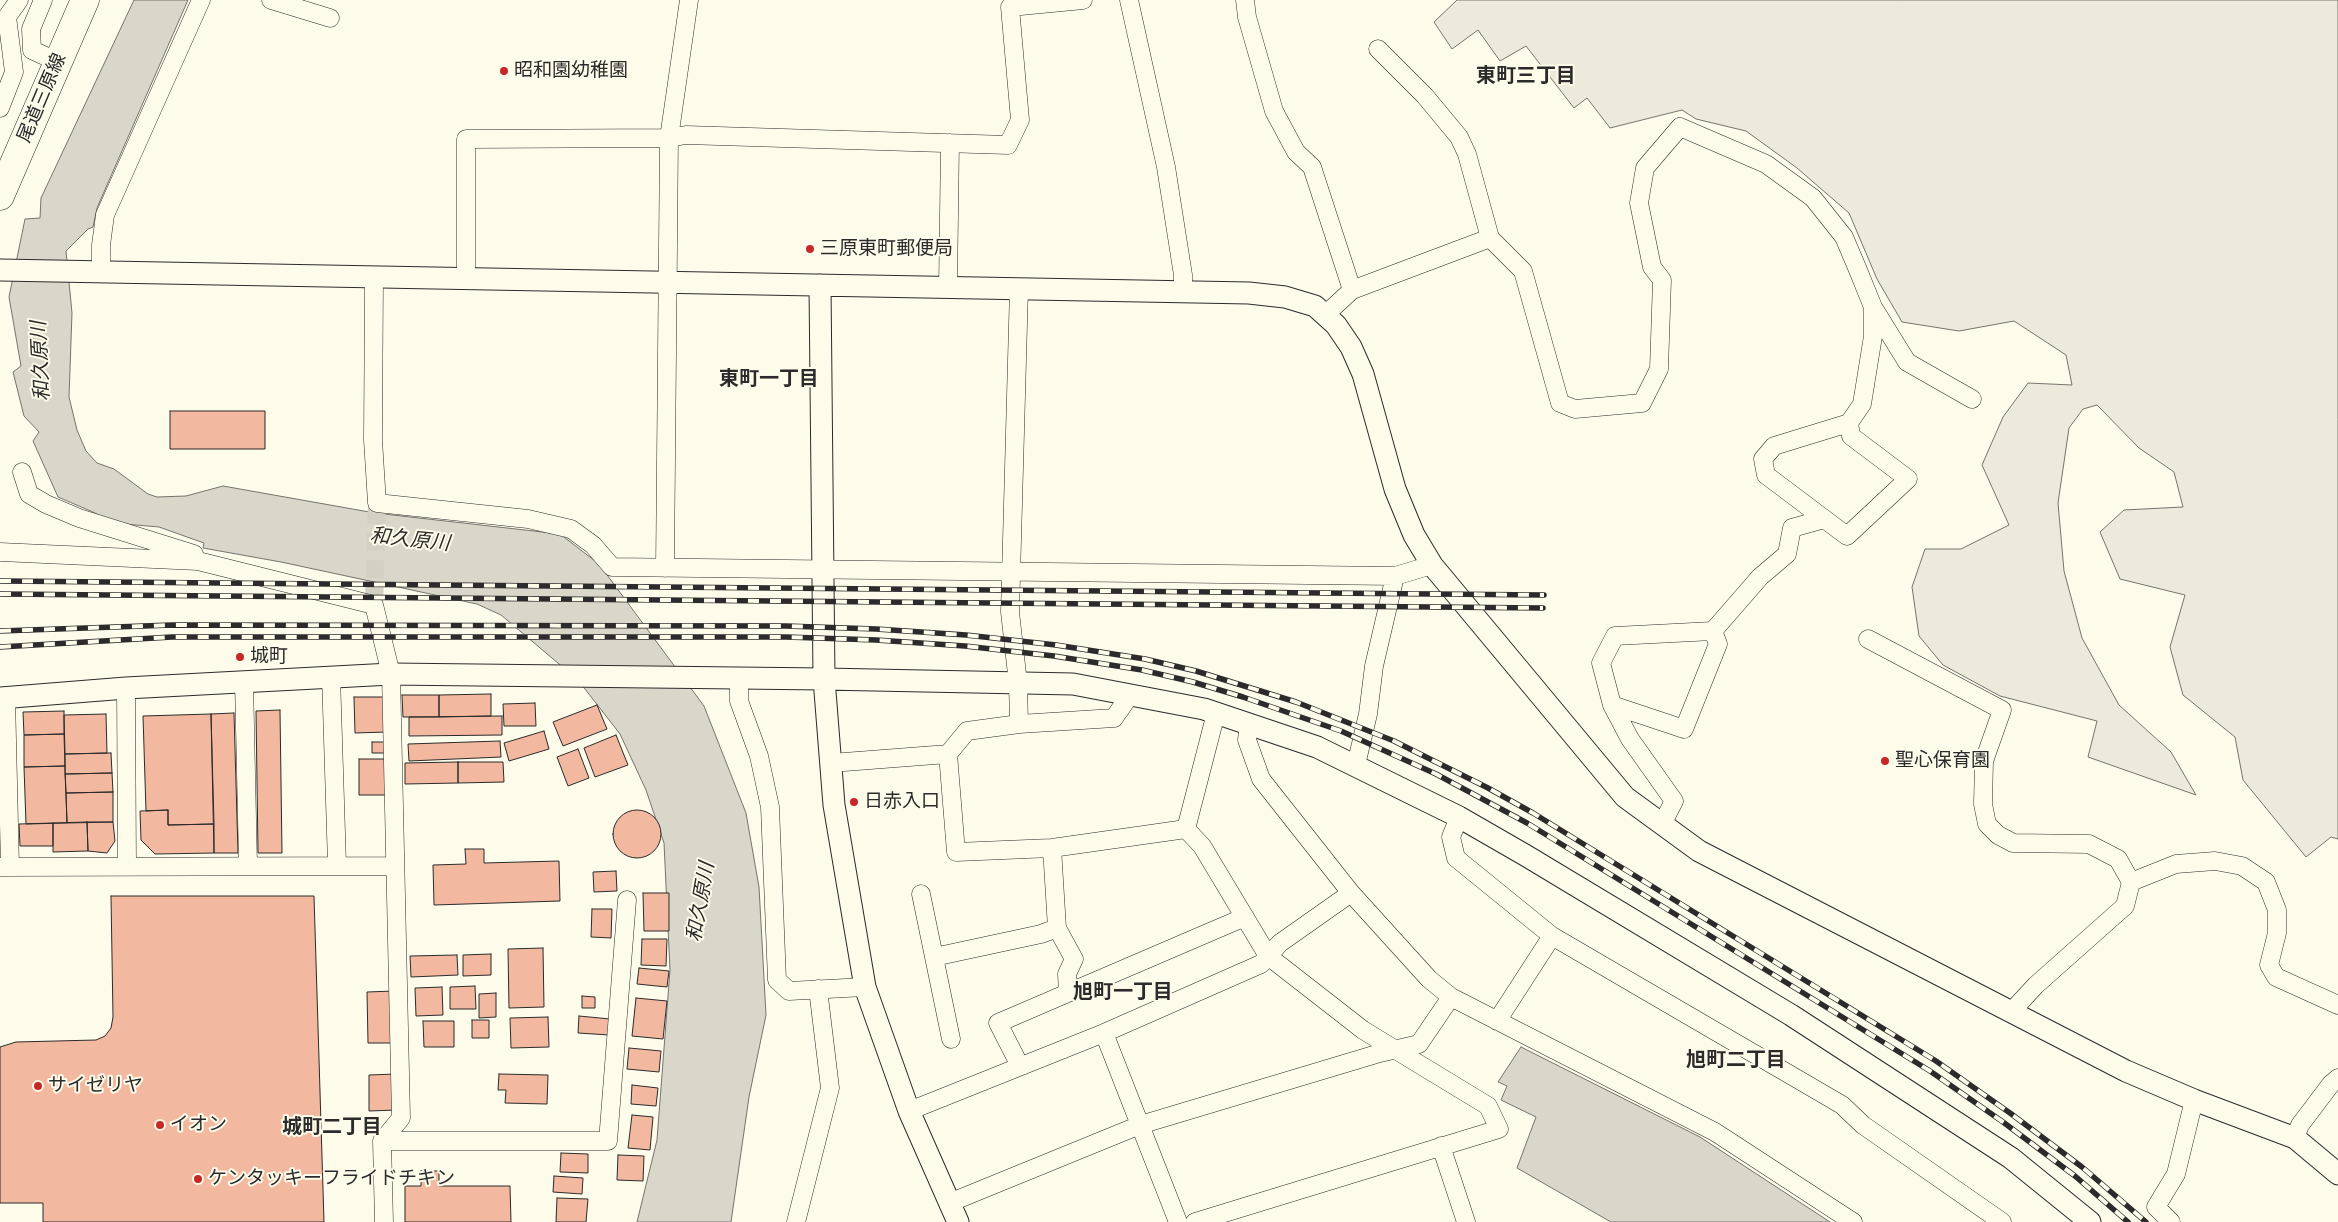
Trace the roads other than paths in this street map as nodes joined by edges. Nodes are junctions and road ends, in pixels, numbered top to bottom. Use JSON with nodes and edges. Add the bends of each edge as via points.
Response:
{"nodes":[{"id":1,"x":19,"y":0,"type":"edge"},
{"id":2,"x":44,"y":0,"type":"edge"},
{"id":3,"x":85,"y":0,"type":"edge"},
{"id":4,"x":201,"y":0,"type":"edge"},
{"id":5,"x":271,"y":0,"type":"edge"},
{"id":6,"x":689,"y":0,"type":"edge"},
{"id":7,"x":1083,"y":0,"type":"edge"},
{"id":8,"x":1128,"y":0,"type":"edge"},
{"id":9,"x":1245,"y":0,"type":"edge"},
{"id":10,"x":1009,"y":4,"type":"edge"},
{"id":11,"x":330,"y":18,"type":"dead end"},
{"id":12,"x":1378,"y":48,"type":"dead end"},
{"id":13,"x":58,"y":62,"type":"junction"},
{"id":14,"x":0,"y":108,"type":"edge"},
{"id":15,"x":668,"y":138,"type":"junction"},
{"id":16,"x":950,"y":143,"type":"junction"},
{"id":17,"x":0,"y":196,"type":"edge"},
{"id":18,"x":1490,"y":238,"type":"junction"},
{"id":19,"x":6,"y":271,"type":"edge"},
{"id":20,"x":97,"y":273,"type":"junction"},
{"id":21,"x":374,"y":277,"type":"junction"},
{"id":22,"x":466,"y":278,"type":"junction"},
{"id":23,"x":667,"y":282,"type":"junction"},
{"id":24,"x":820,"y":285,"type":"junction"},
{"id":25,"x":948,"y":287,"type":"junction"},
{"id":26,"x":1019,"y":288,"type":"junction"},
{"id":27,"x":1352,"y":290,"type":"junction"},
{"id":28,"x":1183,"y":292,"type":"junction"},
{"id":29,"x":1873,"y":307,"type":"junction"},
{"id":30,"x":1325,"y":315,"type":"junction"},
{"id":31,"x":1972,"y":399,"type":"dead end"},
{"id":32,"x":1849,"y":423,"type":"junction"},
{"id":33,"x":22,"y":472,"type":"dead end"},
{"id":34,"x":1824,"y":519,"type":"junction"},
{"id":35,"x":0,"y":552,"type":"edge"},
{"id":36,"x":198,"y":561,"type":"junction"},
{"id":37,"x":1432,"y":565,"type":"junction"},
{"id":38,"x":665,"y":568,"type":"junction"},
{"id":39,"x":822,"y":570,"type":"junction"},
{"id":40,"x":1010,"y":572,"type":"junction"},
{"id":41,"x":1395,"y":576,"type":"junction"},
{"id":42,"x":1713,"y":631,"type":"junction"},
{"id":43,"x":1868,"y":639,"type":"dead end"},
{"id":44,"x":391,"y":674,"type":"junction"},
{"id":45,"x":332,"y":676,"type":"junction"},
{"id":46,"x":739,"y":679,"type":"junction"},
{"id":47,"x":824,"y":679,"type":"junction"},
{"id":48,"x":244,"y":681,"type":"junction"},
{"id":49,"x":1018,"y":683,"type":"junction"},
{"id":50,"x":126,"y":688,"type":"junction"},
{"id":51,"x":1130,"y":695,"type":"junction"},
{"id":52,"x":3,"y":698,"type":"edge"},
{"id":53,"x":1612,"y":705,"type":"junction"},
{"id":54,"x":1216,"y":712,"type":"junction"},
{"id":55,"x":1019,"y":724,"type":"junction"},
{"id":56,"x":1249,"y":724,"type":"junction"},
{"id":57,"x":948,"y":754,"type":"junction"},
{"id":58,"x":830,"y":763,"type":"junction"},
{"id":59,"x":1356,"y":765,"type":"junction"},
{"id":60,"x":1459,"y":817,"type":"junction"},
{"id":61,"x":1662,"y":824,"type":"junction"},
{"id":62,"x":1186,"y":829,"type":"junction"},
{"id":63,"x":1052,"y":848,"type":"junction"},
{"id":64,"x":337,"y":864,"type":"junction"},
{"id":65,"x":248,"y":865,"type":"junction"},
{"id":66,"x":127,"y":866,"type":"junction"},
{"id":67,"x":395,"y":866,"type":"junction"},
{"id":68,"x":5,"y":867,"type":"edge"},
{"id":69,"x":2131,"y":882,"type":"junction"},
{"id":70,"x":1351,"y":893,"type":"junction"},
{"id":71,"x":921,"y":894,"type":"dead end"},
{"id":72,"x":627,"y":900,"type":"dead end"},
{"id":73,"x":1244,"y":917,"type":"junction"},
{"id":74,"x":1057,"y":928,"type":"junction"},
{"id":75,"x":1552,"y":936,"type":"junction"},
{"id":76,"x":1268,"y":956,"type":"junction"},
{"id":77,"x":934,"y":957,"type":"junction"},
{"id":78,"x":865,"y":987,"type":"junction"},
{"id":79,"x":818,"y":989,"type":"junction"},
{"id":80,"x":1068,"y":993,"type":"junction"},
{"id":81,"x":1452,"y":997,"type":"junction"},
{"id":82,"x":2338,"y":1005,"type":"edge"},
{"id":83,"x":2011,"y":1012,"type":"junction"},
{"id":84,"x":1497,"y":1021,"type":"junction"},
{"id":85,"x":1104,"y":1033,"type":"junction"},
{"id":86,"x":951,"y":1039,"type":"dead end"},
{"id":87,"x":1397,"y":1050,"type":"junction"},
{"id":88,"x":1020,"y":1066,"type":"junction"},
{"id":89,"x":2338,"y":1078,"type":"edge"},
{"id":90,"x":2194,"y":1100,"type":"junction"},
{"id":91,"x":909,"y":1111,"type":"junction"},
{"id":92,"x":1140,"y":1125,"type":"junction"},
{"id":93,"x":2295,"y":1138,"type":"junction"},
{"id":94,"x":382,"y":1141,"type":"junction"},
{"id":95,"x":1441,"y":1146,"type":"junction"},
{"id":96,"x":2338,"y":1174,"type":"edge"},
{"id":97,"x":949,"y":1203,"type":"junction"},
{"id":98,"x":384,"y":1222,"type":"edge"},
{"id":99,"x":796,"y":1222,"type":"edge"},
{"id":100,"x":958,"y":1222,"type":"edge"},
{"id":101,"x":1178,"y":1222,"type":"edge"},
{"id":102,"x":1195,"y":1222,"type":"edge"},
{"id":103,"x":1466,"y":1222,"type":"edge"},
{"id":104,"x":1853,"y":1222,"type":"edge"},
{"id":105,"x":2002,"y":1222,"type":"edge"},
{"id":106,"x":2090,"y":1222,"type":"edge"},
{"id":107,"x":2171,"y":1222,"type":"edge"}],
"edges":[{"from":1,"to":14,"type":"street","via":[[8,17],[14,72]]},
{"from":2,"to":13,"type":"street","via":[[31,28],[32,50]]},
{"from":3,"to":13,"type":"main road","name":"尾道三原線"},
{"from":4,"to":20,"type":"street","via":[[105,215]]},
{"from":5,"to":11,"type":"street"},
{"from":6,"to":15,"type":"street"},
{"from":7,"to":10,"type":"street"},
{"from":8,"to":28,"type":"street","via":[[1166,167]]},
{"from":9,"to":27,"type":"street","via":[[1274,111],[1296,152],[1312,167]]},
{"from":10,"to":16,"type":"street","via":[[1020,120],[1008,145]]},
{"from":12,"to":18,"type":"street","via":[[1459,137],[1468,154]]},
{"from":13,"to":17,"type":"main road","name":"尾道三原線"},
{"from":15,"to":16,"type":"street","via":[[686,135]]},
{"from":15,"to":22,"type":"street","via":[[466,139]]},
{"from":15,"to":23,"type":"street"},
{"from":16,"to":25,"type":"street"},
{"from":18,"to":27,"type":"street"},
{"from":18,"to":29,"type":"street","via":[[1522,271],[1560,403],[1575,409],[1642,403],[1659,369],[1662,280],[1652,268],[1638,203],[1645,168],[1680,127],[1766,164],[1813,198],[1844,236]]},
{"from":19,"to":20,"type":"street"},
{"from":20,"to":21,"type":"street"},
{"from":21,"to":22,"type":"street"},
{"from":21,"to":38,"type":"street","via":[[373,440],[377,503],[528,519],[572,529],[593,545],[612,567]]},
{"from":22,"to":23,"type":"street"},
{"from":23,"to":24,"type":"street"},
{"from":23,"to":38,"type":"street"},
{"from":24,"to":25,"type":"street"},
{"from":24,"to":39,"type":"street"},
{"from":25,"to":26,"type":"street"},
{"from":26,"to":28,"type":"street"},
{"from":26,"to":40,"type":"street"},
{"from":27,"to":30,"type":"street"},
{"from":28,"to":30,"type":"street","via":[[1285,297],[1315,306]]},
{"from":29,"to":31,"type":"street","via":[[1907,362]]},
{"from":29,"to":32,"type":"street","via":[[1873,336],[1862,404]]},
{"from":30,"to":37,"type":"street","via":[[1351,347],[1363,374],[1395,489],[1414,535]]},
{"from":32,"to":34,"type":"street","via":[[1774,446],[1763,459],[1766,475]]},
{"from":32,"to":34,"type":"street","via":[[1851,436],[1908,479],[1847,536]]},
{"from":33,"to":36,"type":"street","via":[[29,494],[46,504],[88,521],[194,553]]},
{"from":34,"to":42,"type":"street","via":[[1792,528],[1787,554],[1760,577]]},
{"from":35,"to":36,"type":"street"},
{"from":36,"to":44,"type":"street","via":[[374,605]]},
{"from":37,"to":41,"type":"street"},
{"from":37,"to":61,"type":"street","via":[[1626,797]]},
{"from":38,"to":39,"type":"street"},
{"from":39,"to":40,"type":"street"},
{"from":39,"to":47,"type":"street"},
{"from":40,"to":41,"type":"street"},
{"from":40,"to":49,"type":"street","via":[[1010,612]]},
{"from":41,"to":59,"type":"street"},
{"from":42,"to":53,"type":"street","via":[[1615,636],[1601,663]]},
{"from":42,"to":53,"type":"street","via":[[1718,644],[1684,729]]},
{"from":43,"to":69,"type":"street","via":[[2002,710],[1984,761],[1983,804],[1987,824],[1998,835],[2013,843],[2089,844],[2118,859]]},
{"from":44,"to":45,"type":"street"},
{"from":44,"to":46,"type":"street"},
{"from":44,"to":67,"type":"street"},
{"from":45,"to":48,"type":"street"},
{"from":45,"to":64,"type":"street"},
{"from":46,"to":47,"type":"street"},
{"from":46,"to":79,"type":"street","via":[[739,701],[759,756],[770,807],[777,980],[789,991]]},
{"from":47,"to":49,"type":"street"},
{"from":47,"to":58,"type":"street"},
{"from":48,"to":50,"type":"street"},
{"from":48,"to":65,"type":"street"},
{"from":49,"to":51,"type":"street","via":[[1073,684]]},
{"from":49,"to":55,"type":"street"},
{"from":50,"to":52,"type":"street"},
{"from":50,"to":66,"type":"street"},
{"from":51,"to":54,"type":"street"},
{"from":51,"to":55,"type":"street","via":[[1114,718]]},
{"from":52,"to":68,"type":"street"},
{"from":53,"to":61,"type":"street","via":[[1630,739],[1674,800]]},
{"from":54,"to":56,"type":"street"},
{"from":54,"to":62,"type":"street"},
{"from":55,"to":57,"type":"street","via":[[966,731]]},
{"from":56,"to":59,"type":"street","via":[[1317,747]]},
{"from":56,"to":70,"type":"street","via":[[1247,740],[1261,779]]},
{"from":57,"to":58,"type":"street"},
{"from":57,"to":63,"type":"street","via":[[956,852]]},
{"from":58,"to":78,"type":"street","via":[[834,805]]},
{"from":59,"to":60,"type":"street"},
{"from":60,"to":75,"type":"street","via":[[1451,837],[1456,858]]},
{"from":60,"to":106,"type":"street","via":[[1791,1015],[2011,1158]]},
{"from":61,"to":83,"type":"street","via":[[1699,851]]},
{"from":62,"to":63,"type":"street"},
{"from":62,"to":73,"type":"street","via":[[1202,846]]},
{"from":63,"to":74,"type":"street"},
{"from":64,"to":65,"type":"street"},
{"from":64,"to":67,"type":"street"},
{"from":65,"to":66,"type":"street"},
{"from":66,"to":68,"type":"street"},
{"from":67,"to":94,"type":"street","via":[[401,1118]]},
{"from":69,"to":82,"type":"street","via":[[2176,864],[2215,860],[2242,866],[2266,882],[2277,910],[2277,933],[2269,965],[2276,977]]},
{"from":69,"to":83,"type":"street","via":[[2125,906],[2036,985]]},
{"from":70,"to":76,"type":"street","via":[[1280,943]]},
{"from":70,"to":81,"type":"street","via":[[1429,979]]},
{"from":71,"to":77,"type":"street"},
{"from":72,"to":94,"type":"street","via":[[608,1141]]},
{"from":73,"to":76,"type":"street"},
{"from":73,"to":80,"type":"street"},
{"from":74,"to":77,"type":"street"},
{"from":74,"to":80,"type":"street","via":[[1074,958],[1066,974]]},
{"from":75,"to":84,"type":"street"},
{"from":75,"to":105,"type":"street","via":[[1842,1105],[1863,1125]]},
{"from":76,"to":85,"type":"street","via":[[1261,964]]},
{"from":76,"to":87,"type":"street","via":[[1364,1030]]},
{"from":77,"to":86,"type":"street"},
{"from":78,"to":79,"type":"street"},
{"from":78,"to":91,"type":"street"},
{"from":79,"to":99,"type":"street","via":[[830,1088]]},
{"from":80,"to":88,"type":"street","via":[[998,1023]]},
{"from":81,"to":84,"type":"street"},
{"from":81,"to":87,"type":"street","via":[[1419,1044]]},
{"from":83,"to":90,"type":"street","via":[[2126,1071]]},
{"from":84,"to":104,"type":"street","via":[[1715,1132]]},
{"from":85,"to":88,"type":"street"},
{"from":85,"to":92,"type":"street"},
{"from":87,"to":92,"type":"street"},
{"from":87,"to":95,"type":"street","via":[[1488,1106],[1499,1130]]},
{"from":88,"to":91,"type":"street"},
{"from":89,"to":93,"type":"street","via":[[2300,1125]]},
{"from":90,"to":93,"type":"street"},
{"from":90,"to":107,"type":"street","via":[[2176,1174],[2156,1206]]},
{"from":91,"to":97,"type":"street"},
{"from":92,"to":97,"type":"street"},
{"from":92,"to":101,"type":"street"},
{"from":93,"to":96,"type":"street"},
{"from":94,"to":98,"type":"street"},
{"from":95,"to":102,"type":"street"},
{"from":95,"to":103,"type":"street"},
{"from":97,"to":100,"type":"street"}]}
